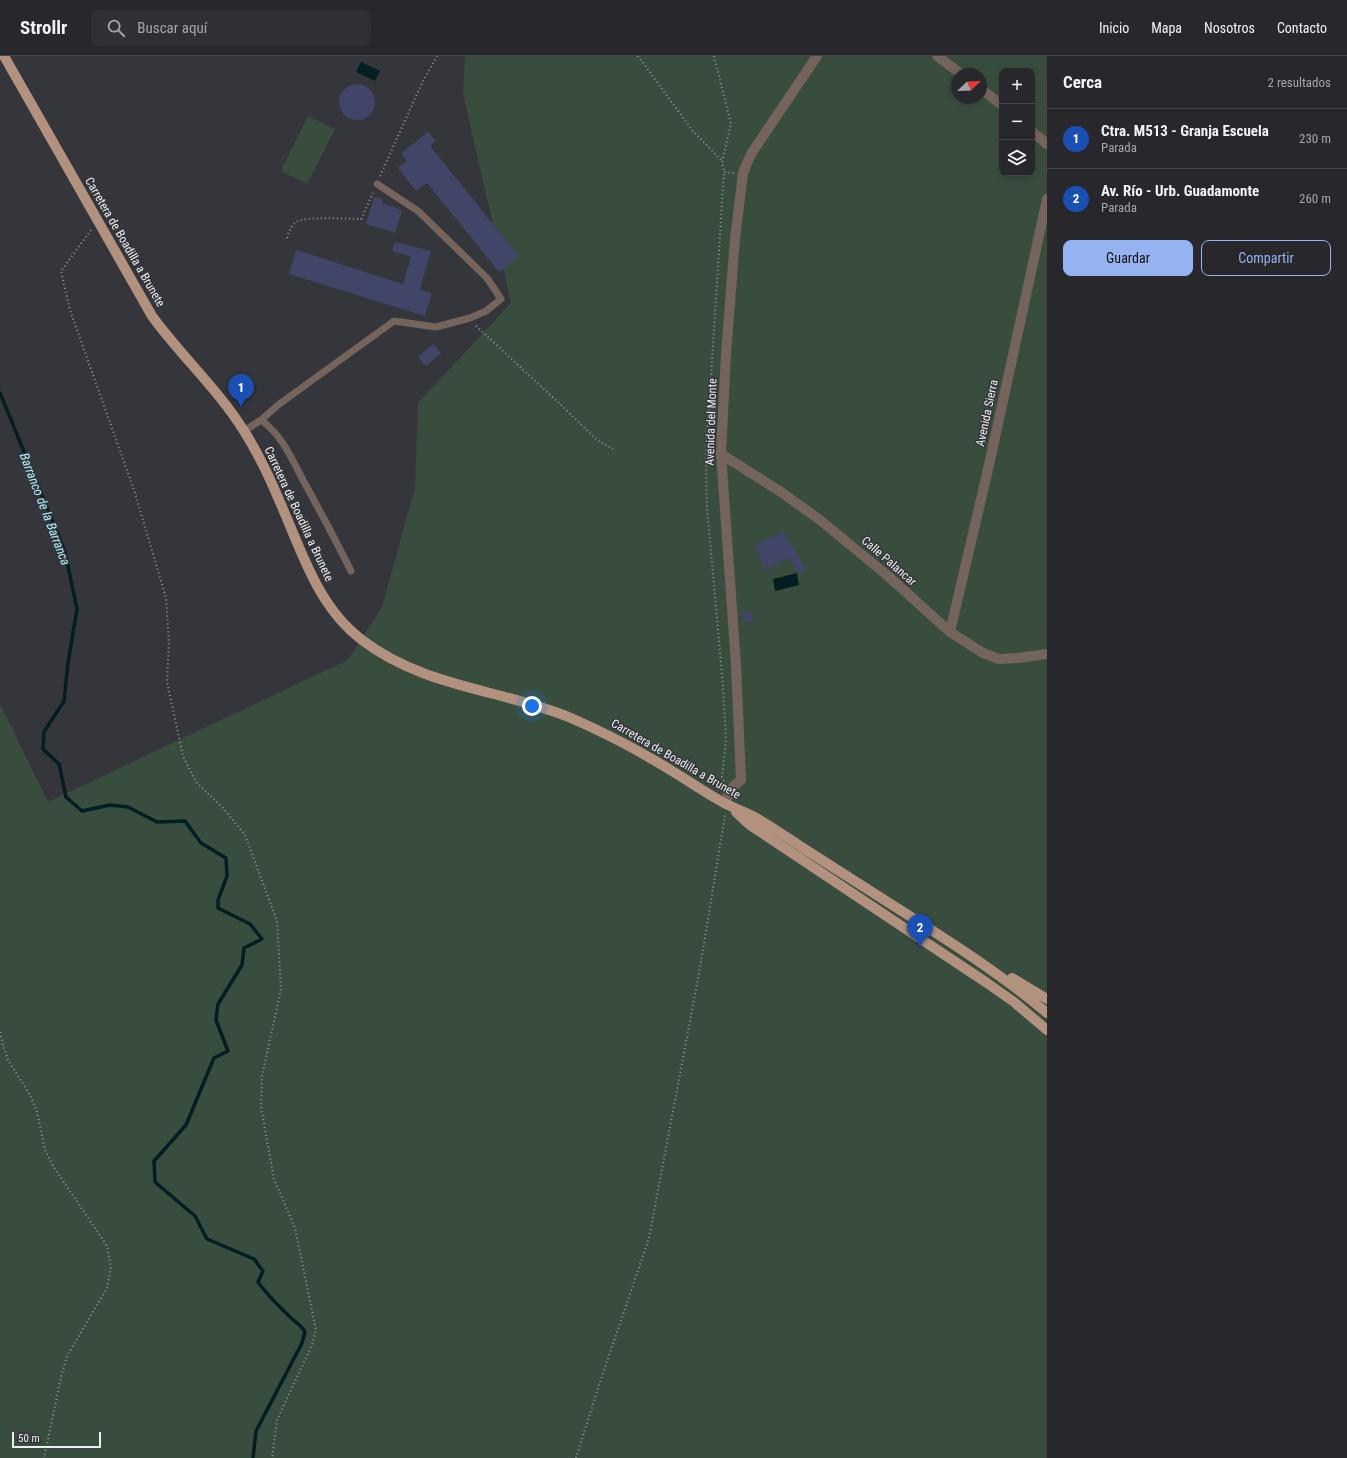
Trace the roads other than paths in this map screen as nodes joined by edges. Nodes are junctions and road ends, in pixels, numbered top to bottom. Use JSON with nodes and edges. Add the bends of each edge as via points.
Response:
{"nodes":[{"id":1,"x":5,"y":56,"type":"edge"},
{"id":2,"x":817,"y":56,"type":"edge"},
{"id":3,"x":937,"y":56,"type":"edge"},
{"id":4,"x":953,"y":68,"type":"edge"},
{"id":5,"x":987,"y":94,"type":"edge"},
{"id":6,"x":1001,"y":104,"type":"edge"},
{"id":7,"x":1035,"y":134,"type":"edge"},
{"id":8,"x":1047,"y":144,"type":"edge"},
{"id":9,"x":377,"y":184,"type":"road end"},
{"id":10,"x":1047,"y":199,"type":"edge"},
{"id":11,"x":261,"y":420,"type":"junction"},
{"id":12,"x":244,"y":430,"type":"junction"},
{"id":13,"x":721,"y":454,"type":"junction"},
{"id":14,"x":351,"y":571,"type":"dead end"},
{"id":15,"x":950,"y":632,"type":"junction"},
{"id":16,"x":1047,"y":654,"type":"edge"},
{"id":17,"x":727,"y":804,"type":"junction"},
{"id":18,"x":918,"y":922,"type":"junction"},
{"id":19,"x":1047,"y":999,"type":"edge"},
{"id":20,"x":1047,"y":1022,"type":"edge"}],
"edges":[{"from":1,"to":12,"type":"main road","name":"Carretera de Boadilla a Brunete","via":[[152,316],[221,398]]},
{"from":2,"to":13,"type":"street","name":"Avenida del Monte","via":[[751,154],[743,173],[735,239]]},
{"from":3,"to":4,"type":"street"},
{"from":5,"to":6,"type":"street"},
{"from":7,"to":8,"type":"street"},
{"from":9,"to":11,"type":"lane","via":[[418,211],[488,278],[501,299],[486,311],[470,318],[436,327],[394,320]]},
{"from":10,"to":15,"type":"street","name":"Avenida Sierra"},
{"from":11,"to":12,"type":"lane"},
{"from":11,"to":14,"type":"lane","via":[[281,439]]},
{"from":12,"to":17,"type":"main road","name":"Carretera de Boadilla a Brunete","via":[[263,464],[307,569],[334,611],[361,640],[390,659],[434,678],[569,717],[652,758]]},
{"from":13,"to":15,"type":"street","name":"Calle Palancar","via":[[782,492],[820,520]]},
{"from":13,"to":17,"type":"street","name":"Avenida del Monte","via":[[736,665],[741,780],[728,791]]},
{"from":15,"to":16,"type":"street","name":"Calle Palancar","via":[[983,653],[999,658]]},
{"from":17,"to":18,"type":"main road","name":"Carretera de Boadilla a Brunete","via":[[756,818]]},
{"from":17,"to":20,"type":"main road","via":[[750,826]]},
{"from":18,"to":19,"type":"main road","via":[[945,934]]},
{"from":18,"to":20,"type":"main road","name":"Carretera de Boadilla a Brunete","via":[[999,976]]}]}
